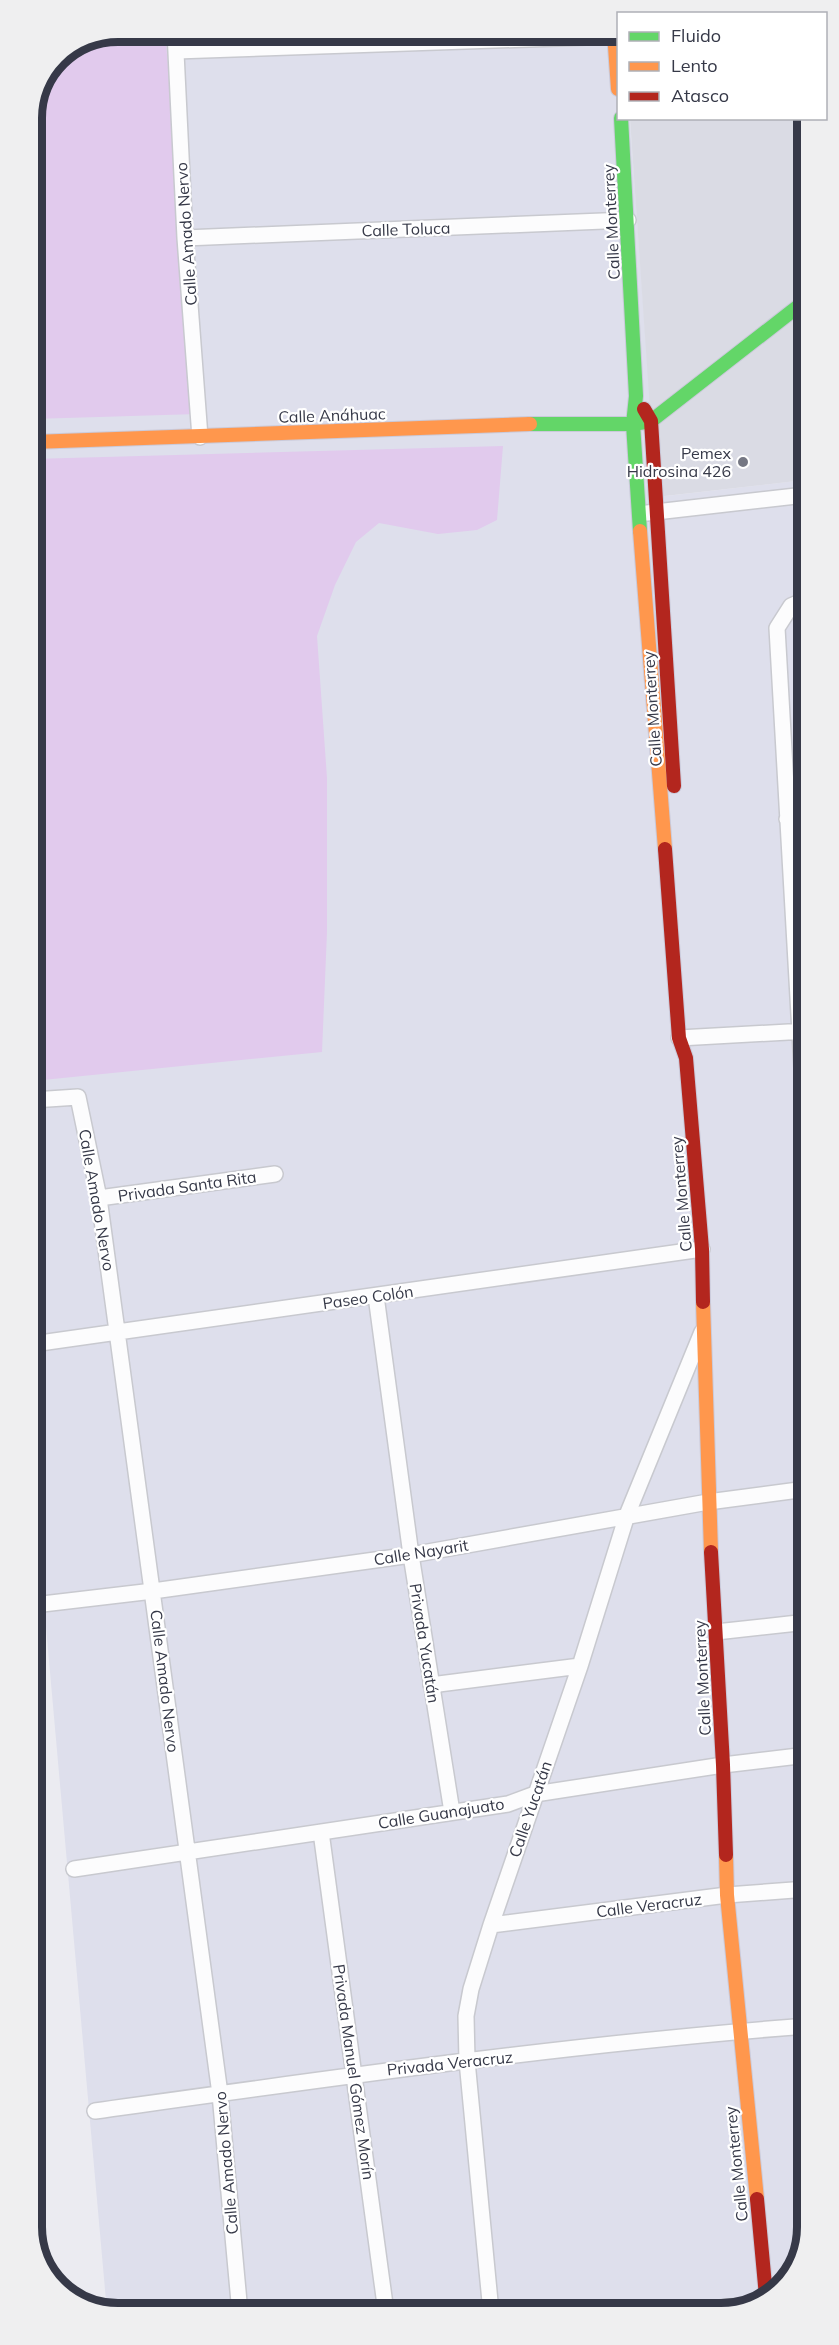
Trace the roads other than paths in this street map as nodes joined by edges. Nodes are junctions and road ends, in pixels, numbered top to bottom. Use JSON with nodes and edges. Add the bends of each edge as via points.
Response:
{"nodes":[{"id":1,"x":176,"y":42,"type":"edge"},
{"id":2,"x":408,"y":42,"type":"edge"},
{"id":3,"x":615,"y":42,"type":"edge"},
{"id":4,"x":176,"y":51,"type":"junction"},
{"id":5,"x":617,"y":71,"type":"edge"},
{"id":6,"x":621,"y":120,"type":"edge"},
{"id":7,"x":628,"y":220,"type":"junction"},
{"id":8,"x":185,"y":238,"type":"junction"},
{"id":9,"x":797,"y":307,"type":"edge"},
{"id":10,"x":636,"y":396,"type":"junction"},
{"id":11,"x":651,"y":421,"type":"junction"},
{"id":12,"x":633,"y":424,"type":"junction"},
{"id":13,"x":200,"y":437,"type":"junction"},
{"id":14,"x":42,"y":442,"type":"edge"},
{"id":15,"x":797,"y":496,"type":"edge"},
{"id":16,"x":656,"y":512,"type":"junction"},
{"id":17,"x":639,"y":514,"type":"junction"},
{"id":18,"x":797,"y":603,"type":"edge"},
{"id":19,"x":797,"y":818,"type":"edge"},
{"id":20,"x":787,"y":819,"type":"junction"},
{"id":21,"x":797,"y":961,"type":"edge"},
{"id":22,"x":797,"y":1032,"type":"edge"},
{"id":23,"x":685,"y":1037,"type":"junction"},
{"id":24,"x":42,"y":1099,"type":"edge"},
{"id":25,"x":275,"y":1174,"type":"dead end"},
{"id":26,"x":99,"y":1198,"type":"junction"},
{"id":27,"x":702,"y":1249,"type":"junction"},
{"id":28,"x":376,"y":1296,"type":"junction"},
{"id":29,"x":704,"y":1326,"type":"junction"},
{"id":30,"x":119,"y":1332,"type":"junction"},
{"id":31,"x":42,"y":1343,"type":"edge"},
{"id":32,"x":797,"y":1491,"type":"edge"},
{"id":33,"x":708,"y":1502,"type":"junction"},
{"id":34,"x":627,"y":1515,"type":"junction"},
{"id":35,"x":411,"y":1555,"type":"junction"},
{"id":36,"x":153,"y":1591,"type":"junction"},
{"id":37,"x":42,"y":1604,"type":"edge"},
{"id":38,"x":797,"y":1623,"type":"edge"},
{"id":39,"x":716,"y":1632,"type":"junction"},
{"id":40,"x":580,"y":1666,"type":"junction"},
{"id":41,"x":431,"y":1685,"type":"junction"},
{"id":42,"x":797,"y":1756,"type":"edge"},
{"id":43,"x":723,"y":1765,"type":"junction"},
{"id":44,"x":535,"y":1794,"type":"junction"},
{"id":45,"x":452,"y":1812,"type":"junction"},
{"id":46,"x":321,"y":1832,"type":"junction"},
{"id":47,"x":187,"y":1852,"type":"junction"},
{"id":48,"x":74,"y":1869,"type":"dead end"},
{"id":49,"x":797,"y":1890,"type":"edge"},
{"id":50,"x":727,"y":1895,"type":"junction"},
{"id":51,"x":490,"y":1925,"type":"junction"},
{"id":52,"x":797,"y":2027,"type":"edge"},
{"id":53,"x":740,"y":2031,"type":"junction"},
{"id":54,"x":467,"y":2061,"type":"junction"},
{"id":55,"x":355,"y":2074,"type":"junction"},
{"id":56,"x":220,"y":2094,"type":"junction"},
{"id":57,"x":95,"y":2111,"type":"dead end"},
{"id":58,"x":765,"y":2288,"type":"edge"},
{"id":59,"x":239,"y":2303,"type":"edge"},
{"id":60,"x":385,"y":2303,"type":"edge"},
{"id":61,"x":490,"y":2303,"type":"edge"}],
"edges":[{"from":1,"to":4,"type":"street","name":"Calle Amado Nervo"},
{"from":2,"to":4,"type":"street"},
{"from":3,"to":5,"type":"street"},
{"from":4,"to":8,"type":"street","name":"Calle Amado Nervo"},
{"from":6,"to":7,"type":"street","name":"Calle Monterrey"},
{"from":7,"to":8,"type":"street","name":"Calle Toluca"},
{"from":7,"to":10,"type":"street","name":"Calle Monterrey"},
{"from":8,"to":13,"type":"street","name":"Calle Amado Nervo"},
{"from":9,"to":11,"type":"street"},
{"from":10,"to":11,"type":"street","name":"Calle Monterrey"},
{"from":10,"to":12,"type":"street","name":"Calle Monterrey"},
{"from":11,"to":12,"type":"street","name":"Calle Anáhuac"},
{"from":11,"to":16,"type":"street","name":"Calle Monterrey"},
{"from":12,"to":13,"type":"street","name":"Calle Anáhuac"},
{"from":12,"to":17,"type":"street","name":"Calle Monterrey"},
{"from":13,"to":14,"type":"street","name":"Calle Anáhuac"},
{"from":15,"to":16,"type":"street"},
{"from":16,"to":17,"type":"street"},
{"from":16,"to":23,"type":"street","name":"Calle Monterrey"},
{"from":17,"to":23,"type":"street","name":"Calle Monterrey"},
{"from":18,"to":20,"type":"street","via":[[791,606],[777,628]]},
{"from":19,"to":20,"type":"street"},
{"from":20,"to":21,"type":"street"},
{"from":22,"to":23,"type":"street"},
{"from":23,"to":27,"type":"street","name":"Calle Monterrey"},
{"from":24,"to":26,"type":"street","name":"Calle Amado Nervo","via":[[78,1097]]},
{"from":25,"to":26,"type":"street","name":"Privada Santa Rita"},
{"from":26,"to":30,"type":"street","name":"Calle Amado Nervo"},
{"from":27,"to":28,"type":"street","name":"Paseo Colón"},
{"from":27,"to":29,"type":"street","name":"Calle Monterrey"},
{"from":28,"to":30,"type":"street","name":"Paseo Colón"},
{"from":28,"to":35,"type":"street","name":"Privada Yucatán"},
{"from":29,"to":33,"type":"street","name":"Calle Monterrey"},
{"from":29,"to":34,"type":"street","name":"Calle Yucatán"},
{"from":30,"to":31,"type":"street","name":"Paseo Colón"},
{"from":30,"to":36,"type":"street","name":"Calle Amado Nervo"},
{"from":32,"to":33,"type":"street","name":"Calle Nayarit"},
{"from":33,"to":34,"type":"street","name":"Calle Nayarit"},
{"from":33,"to":39,"type":"street","name":"Calle Monterrey"},
{"from":34,"to":35,"type":"street","name":"Calle Nayarit"},
{"from":34,"to":40,"type":"street","name":"Calle Yucatán"},
{"from":35,"to":36,"type":"street","name":"Calle Nayarit"},
{"from":35,"to":41,"type":"street","name":"Privada Yucatán"},
{"from":36,"to":37,"type":"street","name":"Calle Nayarit"},
{"from":36,"to":47,"type":"street","name":"Calle Amado Nervo"},
{"from":38,"to":39,"type":"street"},
{"from":39,"to":43,"type":"street","name":"Calle Monterrey"},
{"from":40,"to":41,"type":"street"},
{"from":40,"to":44,"type":"street","name":"Calle Yucatán"},
{"from":41,"to":45,"type":"street","name":"Privada Yucatán"},
{"from":42,"to":43,"type":"street","name":"Calle Guanajuato"},
{"from":43,"to":44,"type":"street","name":"Calle Guanajuato"},
{"from":43,"to":50,"type":"street","name":"Calle Monterrey"},
{"from":44,"to":45,"type":"street","name":"Calle Guanajuato","via":[[508,1804]]},
{"from":44,"to":51,"type":"street","name":"Calle Yucatán"},
{"from":45,"to":46,"type":"street","name":"Calle Guanajuato"},
{"from":46,"to":47,"type":"street","name":"Calle Guanajuato"},
{"from":46,"to":55,"type":"street","name":"Privada Manuel Gómez Morín"},
{"from":47,"to":48,"type":"street","name":"Calle Guanajuato"},
{"from":47,"to":56,"type":"street","name":"Calle Amado Nervo"},
{"from":49,"to":50,"type":"street","name":"Calle Veracruz"},
{"from":50,"to":51,"type":"street","name":"Calle Veracruz"},
{"from":50,"to":53,"type":"street","name":"Calle Monterrey"},
{"from":51,"to":54,"type":"street","name":"Calle Yucatán","via":[[466,2016]]},
{"from":52,"to":53,"type":"street","name":"Privada Veracruz"},
{"from":53,"to":54,"type":"street","name":"Privada Veracruz"},
{"from":53,"to":58,"type":"street","name":"Calle Monterrey"},
{"from":54,"to":55,"type":"street","name":"Privada Veracruz"},
{"from":54,"to":61,"type":"street","name":"Calle Yucatán"},
{"from":55,"to":56,"type":"street","name":"Privada Veracruz"},
{"from":55,"to":60,"type":"street","name":"Privada Manuel Gómez Morín"},
{"from":56,"to":57,"type":"street","name":"Privada Veracruz"},
{"from":56,"to":59,"type":"street","name":"Calle Amado Nervo"}]}
